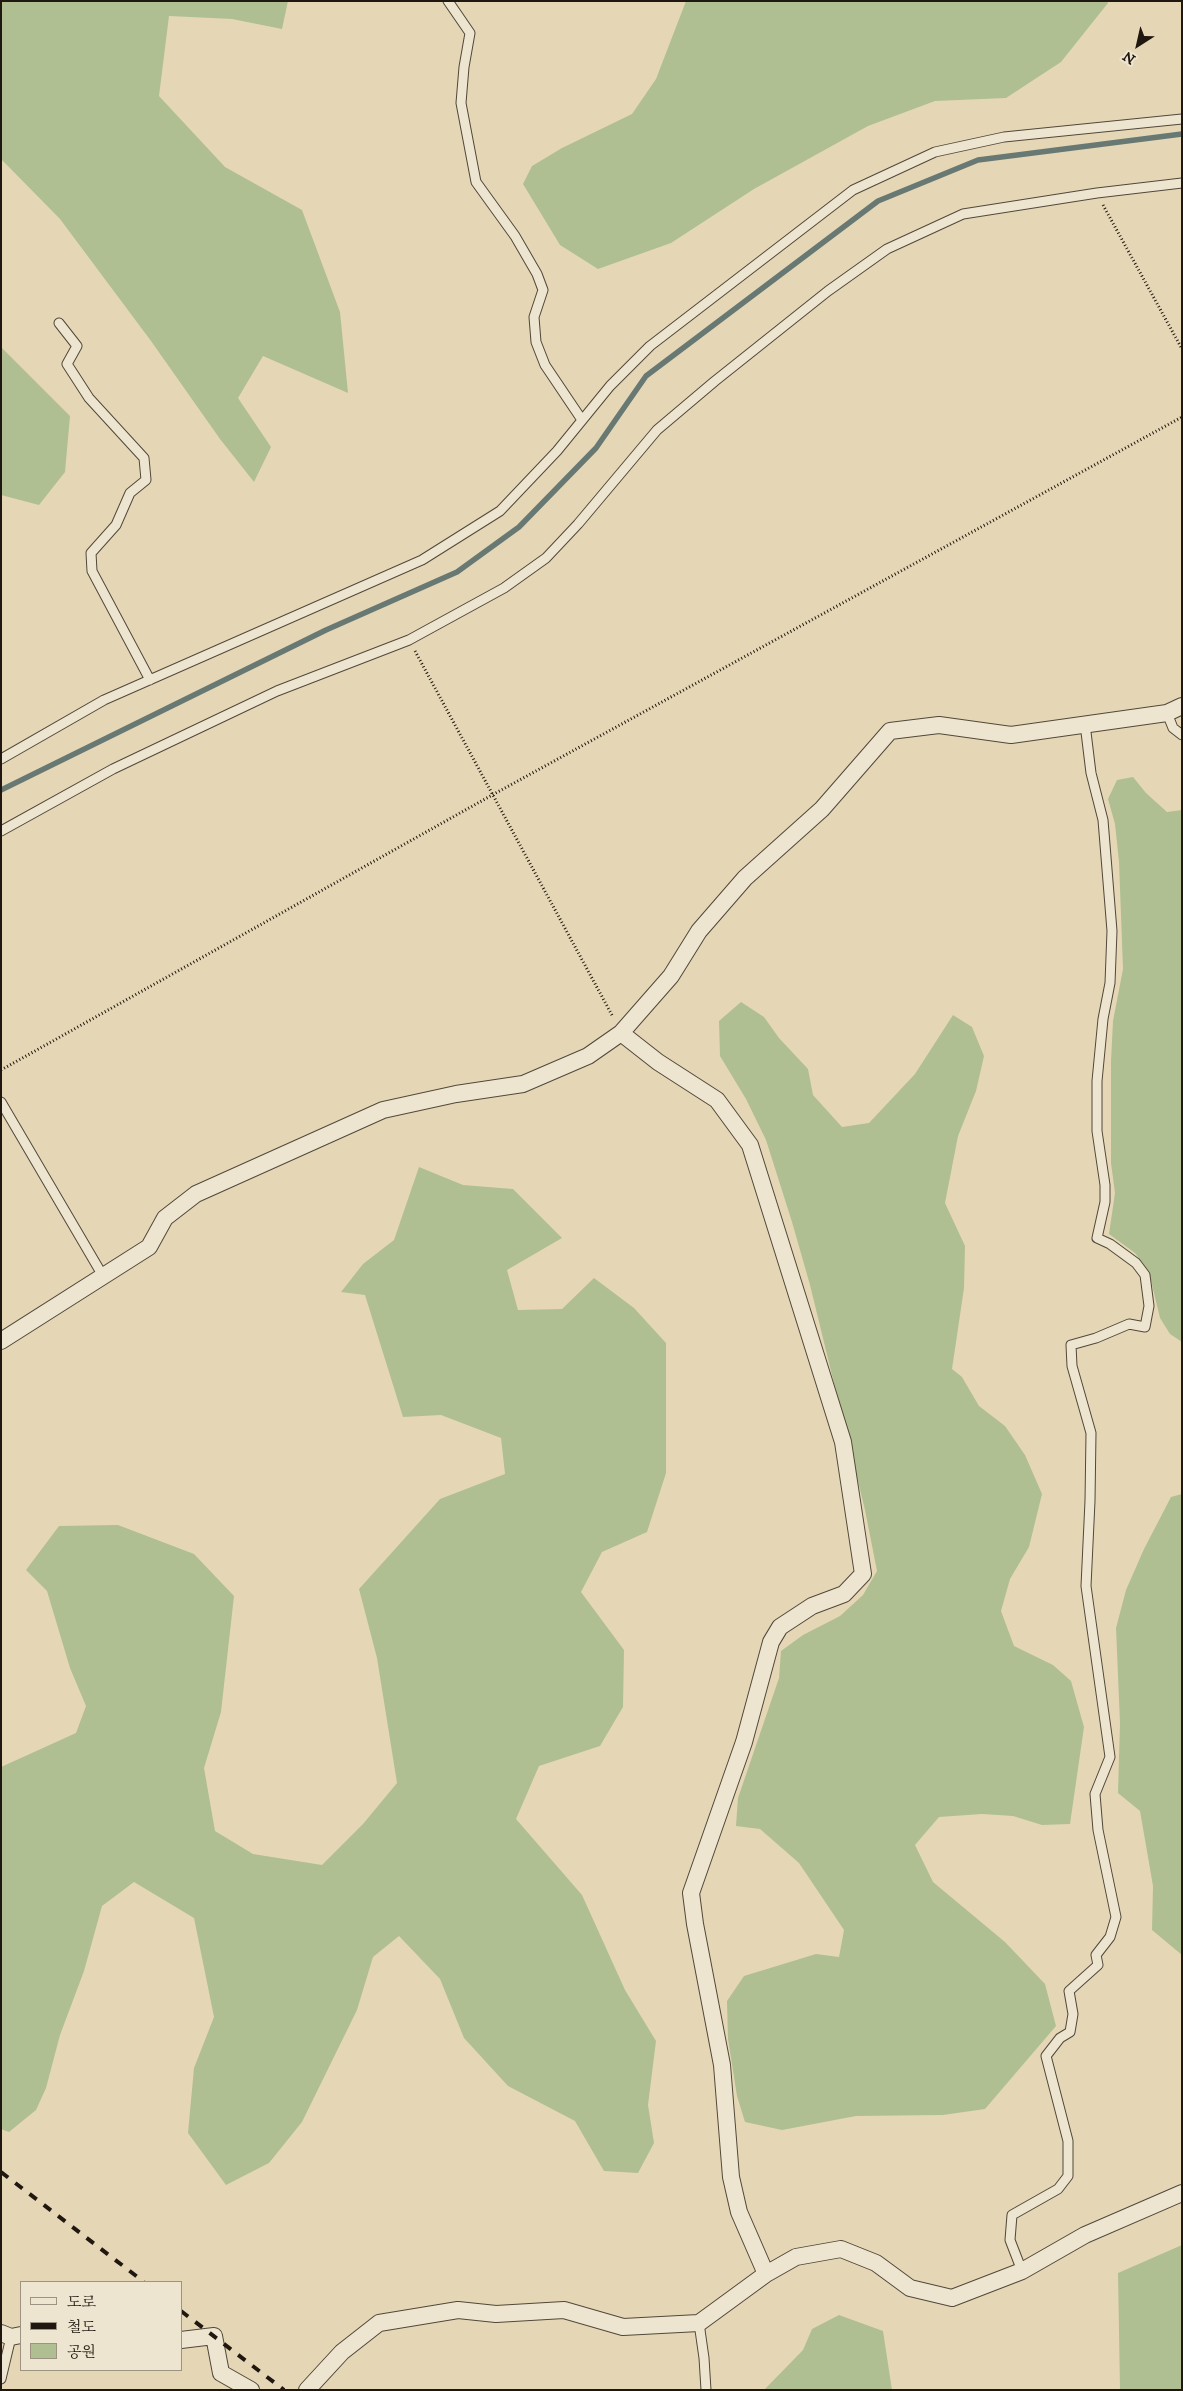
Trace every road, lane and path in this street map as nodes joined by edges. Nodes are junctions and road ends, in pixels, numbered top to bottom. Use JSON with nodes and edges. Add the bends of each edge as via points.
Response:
{"nodes":[{"id":1,"x":448,"y":1,"type":"edge"},
{"id":2,"x":1182,"y":119,"type":"edge"},
{"id":3,"x":1182,"y":183,"type":"edge"},
{"id":4,"x":1096,"y":193,"type":"junction"},
{"id":5,"x":59,"y":322,"type":"dead end"},
{"id":6,"x":1182,"y":349,"type":"edge"},
{"id":7,"x":1182,"y":417,"type":"edge"},
{"id":8,"x":582,"y":420,"type":"junction"},
{"id":9,"x":409,"y":640,"type":"junction"},
{"id":10,"x":150,"y":680,"type":"junction"},
{"id":11,"x":1174,"y":709,"type":"edge"},
{"id":12,"x":1085,"y":724,"type":"junction"},
{"id":13,"x":1182,"y":735,"type":"edge"},
{"id":14,"x":1,"y":759,"type":"edge"},
{"id":15,"x":494,"y":794,"type":"junction"},
{"id":16,"x":1,"y":831,"type":"edge"},
{"id":17,"x":621,"y":1033,"type":"junction"},
{"id":18,"x":1,"y":1070,"type":"edge"},
{"id":19,"x":1,"y":1102,"type":"edge"},
{"id":20,"x":103,"y":1276,"type":"junction"},
{"id":21,"x":1,"y":1341,"type":"edge"},
{"id":22,"x":1182,"y":2193,"type":"edge"},
{"id":23,"x":1022,"y":2271,"type":"junction"},
{"id":24,"x":766,"y":2274,"type":"junction"},
{"id":25,"x":699,"y":2323,"type":"junction"},
{"id":26,"x":11,"y":2335,"type":"edge"},
{"id":27,"x":182,"y":2340,"type":"edge"},
{"id":28,"x":1,"y":2379,"type":"edge"},
{"id":29,"x":251,"y":2390,"type":"edge"},
{"id":30,"x":307,"y":2390,"type":"edge"},
{"id":31,"x":706,"y":2390,"type":"edge"}],
"edges":[{"from":1,"to":8,"type":"lane","via":[[470,33],[461,103],[476,182],[515,236],[537,274],[543,290],[534,317],[536,342],[545,365]]},
{"from":2,"to":8,"type":"lane","via":[[1004,137],[935,152],[853,190],[650,346]]},
{"from":3,"to":4,"type":"lane"},
{"from":4,"to":6,"type":"path"},
{"from":4,"to":9,"type":"lane","via":[[963,214],[887,249],[828,290],[657,430],[546,558],[504,588]]},
{"from":5,"to":10,"type":"lane","via":[[77,346],[67,364],[89,398],[144,458],[146,480],[130,493],[116,525],[91,553],[92,571]]},
{"from":7,"to":15,"type":"path"},
{"from":8,"to":10,"type":"lane","via":[[500,511],[422,560]]},
{"from":9,"to":15,"type":"path"},
{"from":9,"to":16,"type":"lane","via":[[277,691],[113,769]]},
{"from":10,"to":14,"type":"lane","via":[[104,700]]},
{"from":11,"to":12,"type":"street"},
{"from":11,"to":13,"type":"lane","via":[[1173,728]]},
{"from":12,"to":17,"type":"street","via":[[1011,735],[939,725],[890,731],[822,810],[745,878],[698,931],[671,976]]},
{"from":12,"to":23,"type":"lane","via":[[1091,773],[1103,820],[1112,931],[1110,983],[1097,1081],[1097,1131],[1105,1202],[1097,1238],[1136,1263],[1145,1275],[1149,1306],[1145,1327],[1129,1324],[1071,1344],[1072,1366],[1091,1433],[1086,1586],[1110,1757],[1095,1794],[1098,1830],[1116,1918],[1110,1936],[1096,1955],[1098,1966],[1069,1991],[1073,2014],[1070,2032],[1060,2038],[1046,2056],[1068,2141],[1068,2176],[1058,2189],[1012,2215],[1010,2240]]},
{"from":15,"to":17,"type":"path"},
{"from":15,"to":18,"type":"path"},
{"from":17,"to":20,"type":"street","via":[[588,1056],[522,1084],[383,1110],[196,1194],[166,1218],[149,1247]]},
{"from":17,"to":24,"type":"street","via":[[658,1062],[717,1100],[750,1144],[843,1442],[863,1574],[844,1594],[812,1606],[780,1627],[771,1642],[744,1742],[691,1892],[722,2066],[731,2177],[739,2212]]},
{"from":19,"to":20,"type":"lane"},
{"from":20,"to":21,"type":"street"},
{"from":22,"to":23,"type":"street","via":[[1085,2235]]},
{"from":23,"to":24,"type":"street","via":[[952,2298],[910,2288],[876,2263],[841,2250],[796,2257]]},
{"from":24,"to":25,"type":"street"},
{"from":25,"to":30,"type":"street","via":[[623,2327],[564,2310],[496,2314],[458,2310],[379,2323],[342,2352]]},
{"from":25,"to":31,"type":"lane"},
{"from":26,"to":28,"type":"lane"},
{"from":27,"to":29,"type":"street","via":[[214,2336],[221,2372]]}]}
